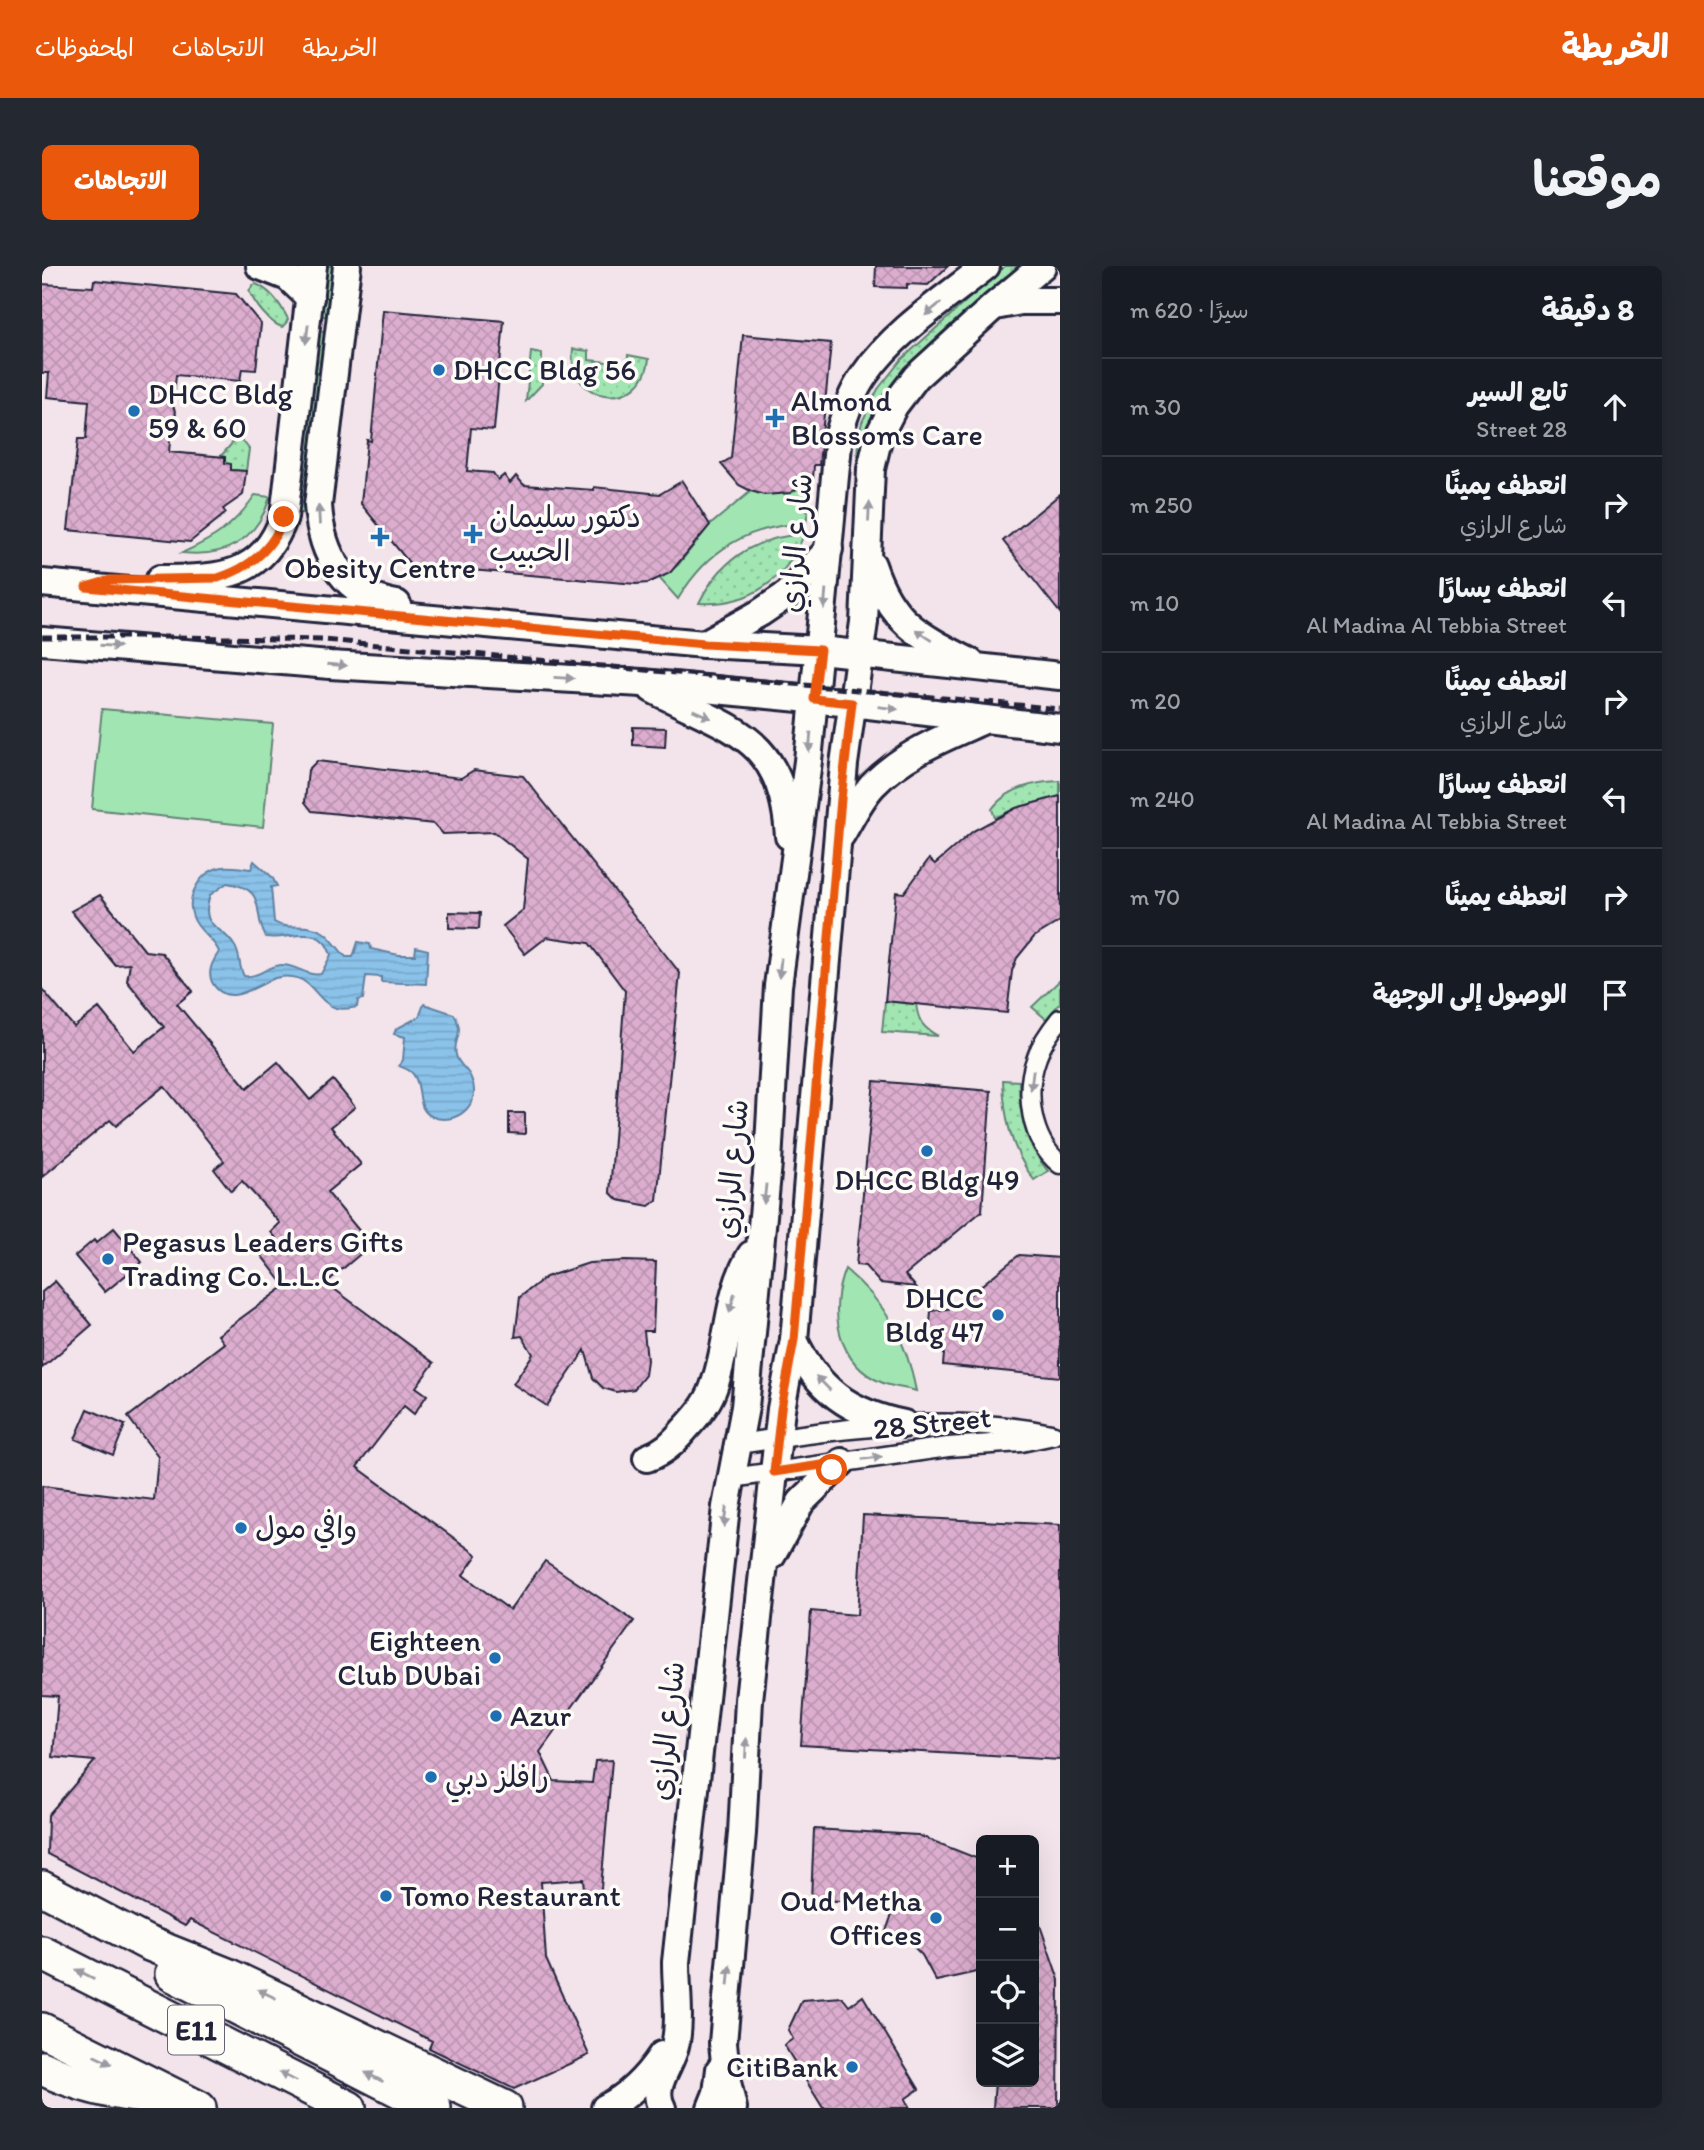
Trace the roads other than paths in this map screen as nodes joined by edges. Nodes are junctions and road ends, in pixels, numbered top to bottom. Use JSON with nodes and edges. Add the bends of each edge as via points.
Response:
{"nodes":[{"id":1,"x":260,"y":266,"type":"edge"},
{"id":2,"x":313,"y":266,"type":"edge"},
{"id":3,"x":346,"y":266,"type":"edge"},
{"id":4,"x":986,"y":266,"type":"edge"},
{"id":5,"x":1042,"y":266,"type":"edge"},
{"id":6,"x":969,"y":275,"type":"edge"},
{"id":7,"x":310,"y":298,"type":"junction"},
{"id":8,"x":1060,"y":301,"type":"edge"},
{"id":9,"x":993,"y":307,"type":"junction"},
{"id":10,"x":829,"y":549,"type":"junction"},
{"id":11,"x":867,"y":550,"type":"junction"},
{"id":12,"x":42,"y":583,"type":"edge"},
{"id":13,"x":86,"y":587,"type":"junction"},
{"id":14,"x":430,"y":618,"type":"junction"},
{"id":15,"x":42,"y":641,"type":"edge"},
{"id":16,"x":704,"y":644,"type":"junction"},
{"id":17,"x":820,"y":650,"type":"junction"},
{"id":18,"x":860,"y":654,"type":"junction"},
{"id":19,"x":984,"y":669,"type":"junction"},
{"id":20,"x":1060,"y":677,"type":"edge"},
{"id":21,"x":642,"y":683,"type":"junction"},
{"id":22,"x":814,"y":699,"type":"junction"},
{"id":23,"x":852,"y":703,"type":"junction"},
{"id":24,"x":985,"y":720,"type":"junction"},
{"id":25,"x":1060,"y":728,"type":"edge"},
{"id":26,"x":837,"y":843,"type":"junction"},
{"id":27,"x":792,"y":880,"type":"junction"},
{"id":28,"x":1060,"y":1018,"type":"edge"},
{"id":29,"x":1060,"y":1164,"type":"edge"},
{"id":30,"x":760,"y":1241,"type":"junction"},
{"id":31,"x":794,"y":1340,"type":"junction"},
{"id":32,"x":904,"y":1424,"type":"junction"},
{"id":33,"x":1057,"y":1435,"type":"edge"},
{"id":34,"x":778,"y":1438,"type":"junction"},
{"id":35,"x":738,"y":1444,"type":"junction"},
{"id":36,"x":647,"y":1458,"type":"dead end"},
{"id":37,"x":842,"y":1462,"type":"junction"},
{"id":38,"x":774,"y":1472,"type":"junction"},
{"id":39,"x":732,"y":1478,"type":"junction"},
{"id":40,"x":762,"y":1594,"type":"junction"},
{"id":41,"x":42,"y":1870,"type":"edge"},
{"id":42,"x":42,"y":1888,"type":"edge"},
{"id":43,"x":42,"y":1908,"type":"edge"},
{"id":44,"x":42,"y":1952,"type":"edge"},
{"id":45,"x":227,"y":1975,"type":"junction"},
{"id":46,"x":677,"y":2021,"type":"junction"},
{"id":47,"x":42,"y":2030,"type":"edge"},
{"id":48,"x":723,"y":2043,"type":"junction"},
{"id":49,"x":42,"y":2068,"type":"edge"},
{"id":50,"x":190,"y":2103,"type":"edge"},
{"id":51,"x":349,"y":2108,"type":"edge"},
{"id":52,"x":434,"y":2108,"type":"edge"},
{"id":53,"x":505,"y":2108,"type":"edge"},
{"id":54,"x":605,"y":2108,"type":"edge"},
{"id":55,"x":662,"y":2108,"type":"edge"},
{"id":56,"x":711,"y":2108,"type":"edge"},
{"id":57,"x":733,"y":2108,"type":"edge"}],
"edges":[{"from":1,"to":7,"type":"street","via":[[288,277]]},
{"from":2,"to":7,"type":"street"},
{"from":14,"to":3,"type":"street","one_way":true,"via":[[419,609],[380,602],[360,592],[333,562],[320,527],[318,505]]},
{"from":4,"to":6,"type":"street","name":"شارع الرازي"},
{"from":5,"to":9,"type":"street"},
{"from":6,"to":10,"type":"street","name":"شارع الرازي","one_way":true,"via":[[879,357],[853,394],[839,434]]},
{"from":7,"to":13,"type":"street","one_way":true,"via":[[284,517],[271,545],[247,566],[218,578],[110,580]]},
{"from":8,"to":9,"type":"street"},
{"from":11,"to":9,"type":"street","one_way":true,"via":[[872,469],[879,435],[894,406],[916,377]]},
{"from":10,"to":16,"type":"street","via":[[788,594]]},
{"from":10,"to":17,"type":"street","name":"شارع الرازي","one_way":true},
{"from":11,"to":18,"type":"street"},
{"from":19,"to":11,"type":"street","one_way":true,"via":[[904,622],[886,600]]},
{"from":12,"to":13,"type":"street"},
{"from":13,"to":14,"type":"street"},
{"from":14,"to":16,"type":"street"},
{"from":15,"to":21,"type":"street","one_way":true,"via":[[330,665]]},
{"from":16,"to":17,"type":"street"},
{"from":17,"to":18,"type":"street"},
{"from":17,"to":22,"type":"street","name":"شارع الرازي"},
{"from":18,"to":19,"type":"street"},
{"from":18,"to":23,"type":"street"},
{"from":19,"to":20,"type":"street"},
{"from":21,"to":22,"type":"street"},
{"from":21,"to":27,"type":"street","one_way":true,"via":[[726,724],[755,745],[773,769],[783,797]]},
{"from":22,"to":23,"type":"street"},
{"from":22,"to":27,"type":"street","name":"شارع الرازي","one_way":true},
{"from":23,"to":24,"type":"street","one_way":true},
{"from":23,"to":26,"type":"street"},
{"from":24,"to":25,"type":"street"},
{"from":24,"to":26,"type":"street","via":[[899,762],[872,787]]},
{"from":26,"to":31,"type":"street"},
{"from":27,"to":30,"type":"street","name":"شارع الرازي","one_way":true,"via":[[778,986]]},
{"from":28,"to":29,"type":"street","one_way":true,"via":[[1038,1055],[1031,1089],[1037,1132]]},
{"from":30,"to":35,"type":"street","name":"شارع الرازي"},
{"from":30,"to":36,"type":"street","one_way":true,"via":[[738,1282],[719,1370],[705,1405],[671,1445]]},
{"from":32,"to":31,"type":"street","one_way":true,"via":[[859,1411],[839,1399],[810,1370]]},
{"from":31,"to":34,"type":"street"},
{"from":32,"to":33,"type":"street","name":"28 Street","via":[[998,1424]]},
{"from":32,"to":34,"type":"street","name":"28 Street"},
{"from":37,"to":33,"type":"street","name":"28 Street","one_way":true},
{"from":34,"to":35,"type":"street","name":"28 Street"},
{"from":34,"to":38,"type":"street"},
{"from":35,"to":39,"type":"street","name":"شارع الرازي"},
{"from":37,"to":38,"type":"street","name":"28 Street"},
{"from":37,"to":40,"type":"street","via":[[796,1509],[773,1553]]},
{"from":38,"to":39,"type":"street","name":"28 Street"},
{"from":38,"to":40,"type":"street"},
{"from":39,"to":46,"type":"street","name":"شارع الرازي","one_way":true,"via":[[679,1926]]},
{"from":48,"to":40,"type":"street","one_way":true,"via":[[749,1700]]},
{"from":41,"to":45,"type":"highway"},
{"from":42,"to":45,"type":"highway","via":[[147,1943]]},
{"from":52,"to":43,"type":"highway","one_way":true},
{"from":51,"to":44,"type":"highway","number":"E11","one_way":true},
{"from":53,"to":45,"type":"highway","one_way":true},
{"from":46,"to":54,"type":"street","name":"شارع الرازي","via":[[646,2077]]},
{"from":46,"to":55,"type":"street","via":[[675,2048],[657,2094]]},
{"from":47,"to":50,"type":"highway","number":"E11","one_way":true},
{"from":48,"to":56,"type":"street"},
{"from":48,"to":57,"type":"street"},
{"from":49,"to":50,"type":"highway","via":[[113,2092]]}]}
